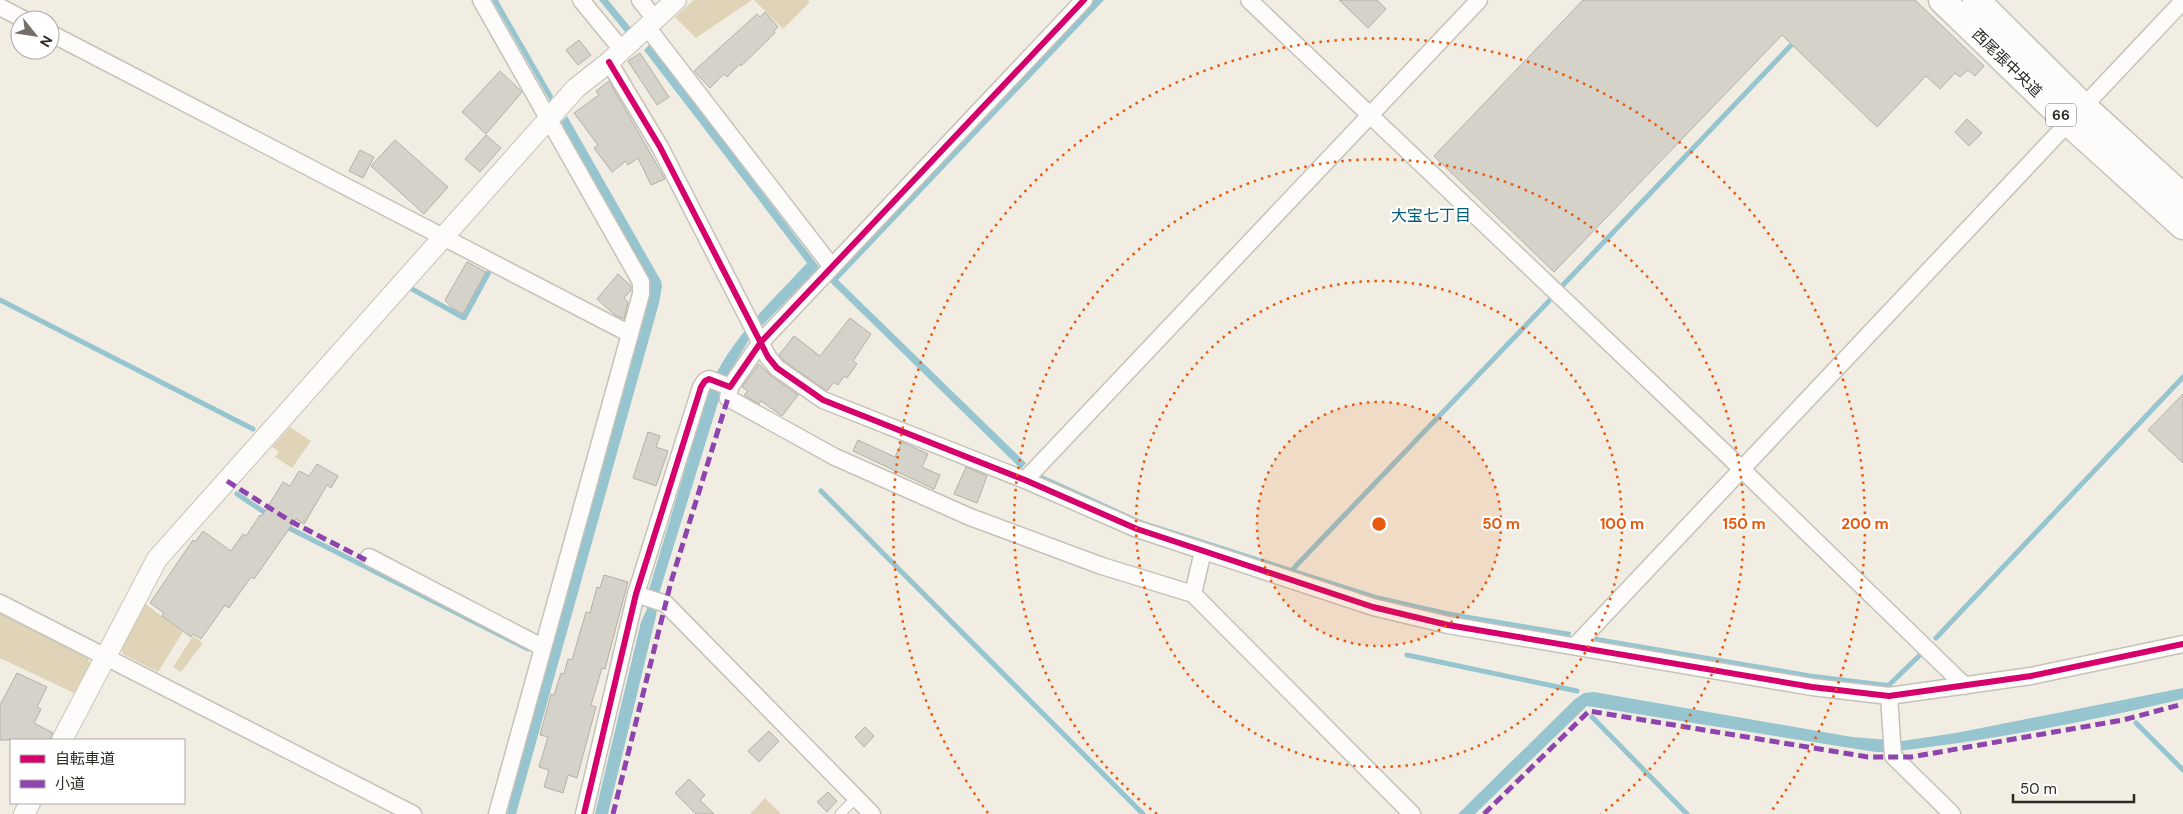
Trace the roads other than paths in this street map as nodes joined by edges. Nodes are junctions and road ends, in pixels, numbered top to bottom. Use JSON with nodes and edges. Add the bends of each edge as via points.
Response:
{"nodes":[{"id":1,"x":481,"y":0,"type":"edge"},
{"id":2,"x":582,"y":0,"type":"edge"},
{"id":3,"x":640,"y":0,"type":"edge"},
{"id":4,"x":676,"y":0,"type":"edge"},
{"id":5,"x":1084,"y":0,"type":"edge"},
{"id":6,"x":1249,"y":0,"type":"edge"},
{"id":7,"x":1480,"y":0,"type":"edge"},
{"id":8,"x":1942,"y":0,"type":"edge"},
{"id":9,"x":1976,"y":0,"type":"edge"},
{"id":10,"x":2183,"y":1,"type":"edge"},
{"id":11,"x":651,"y":23,"type":"junction"},
{"id":12,"x":60,"y":38,"type":"edge"},
{"id":13,"x":616,"y":56,"type":"junction"},
{"id":14,"x":2076,"y":115,"type":"junction"},
{"id":15,"x":1370,"y":116,"type":"junction"},
{"id":16,"x":550,"y":119,"type":"junction"},
{"id":17,"x":2183,"y":197,"type":"edge"},
{"id":18,"x":2183,"y":226,"type":"edge"},
{"id":19,"x":444,"y":238,"type":"junction"},
{"id":20,"x":832,"y":267,"type":"junction"},
{"id":21,"x":630,"y":334,"type":"junction"},
{"id":22,"x":760,"y":339,"type":"junction"},
{"id":23,"x":729,"y":387,"type":"junction"},
{"id":24,"x":1742,"y":470,"type":"junction"},
{"id":25,"x":1025,"y":480,"type":"junction"},
{"id":26,"x":1203,"y":551,"type":"junction"},
{"id":27,"x":369,"y":557,"type":"dead end"},
{"id":28,"x":1193,"y":594,"type":"junction"},
{"id":29,"x":640,"y":596,"type":"junction"},
{"id":30,"x":0,"y":603,"type":"edge"},
{"id":31,"x":2183,"y":644,"type":"edge"},
{"id":32,"x":1576,"y":645,"type":"junction"},
{"id":33,"x":542,"y":646,"type":"junction"},
{"id":34,"x":105,"y":658,"type":"junction"},
{"id":35,"x":1965,"y":686,"type":"junction"},
{"id":36,"x":1889,"y":696,"type":"junction"},
{"id":37,"x":63,"y":739,"type":"edge"},
{"id":38,"x":856,"y":798,"type":"junction"},
{"id":39,"x":414,"y":814,"type":"edge"},
{"id":40,"x":497,"y":814,"type":"edge"},
{"id":41,"x":584,"y":814,"type":"edge"},
{"id":42,"x":840,"y":814,"type":"edge"},
{"id":43,"x":872,"y":814,"type":"edge"},
{"id":44,"x":1412,"y":814,"type":"edge"},
{"id":45,"x":1952,"y":814,"type":"edge"}],
"edges":[{"from":1,"to":16,"type":"street"},
{"from":2,"to":13,"type":"street"},
{"from":3,"to":11,"type":"street"},
{"from":4,"to":11,"type":"street"},
{"from":5,"to":20,"type":"street"},
{"from":6,"to":15,"type":"street"},
{"from":7,"to":15,"type":"street"},
{"from":8,"to":14,"type":"main road","name":"西尾張中央道","number":"66"},
{"from":9,"to":14,"type":"main road","name":"西尾張中央道","number":"66"},
{"from":10,"to":14,"type":"street"},
{"from":11,"to":13,"type":"street"},
{"from":11,"to":20,"type":"street"},
{"from":12,"to":19,"type":"street"},
{"from":13,"to":16,"type":"street","via":[[576,88]]},
{"from":13,"to":22,"type":"street"},
{"from":14,"to":17,"type":"main road","name":"西尾張中央道","number":"66"},
{"from":14,"to":18,"type":"main road","name":"西尾張中央道","number":"66"},
{"from":14,"to":24,"type":"street"},
{"from":15,"to":24,"type":"street"},
{"from":15,"to":25,"type":"street"},
{"from":16,"to":19,"type":"street"},
{"from":16,"to":21,"type":"street","via":[[641,282]]},
{"from":19,"to":21,"type":"street"},
{"from":19,"to":34,"type":"street","via":[[157,558]]},
{"from":20,"to":22,"type":"street"},
{"from":21,"to":33,"type":"street"},
{"from":22,"to":23,"type":"street"},
{"from":22,"to":25,"type":"street","via":[[777,368],[823,400]]},
{"from":23,"to":28,"type":"street","via":[[728,398],[836,457],[970,517],[1049,547]]},
{"from":23,"to":29,"type":"street","via":[[709,380],[701,387]]},
{"from":24,"to":32,"type":"street"},
{"from":24,"to":35,"type":"street"},
{"from":25,"to":26,"type":"street","via":[[1137,529]]},
{"from":26,"to":28,"type":"street"},
{"from":26,"to":32,"type":"street","via":[[1373,607],[1448,624]]},
{"from":27,"to":33,"type":"street"},
{"from":28,"to":44,"type":"street"},
{"from":29,"to":38,"type":"street","via":[[662,602],[672,611]]},
{"from":29,"to":41,"type":"street"},
{"from":30,"to":34,"type":"street"},
{"from":31,"to":35,"type":"street"},
{"from":32,"to":36,"type":"street","via":[[1812,687]]},
{"from":33,"to":40,"type":"street"},
{"from":34,"to":37,"type":"street"},
{"from":34,"to":39,"type":"street"},
{"from":35,"to":36,"type":"street"},
{"from":36,"to":45,"type":"street","via":[[1893,756]]},
{"from":38,"to":42,"type":"lane"},
{"from":38,"to":43,"type":"street"}]}
